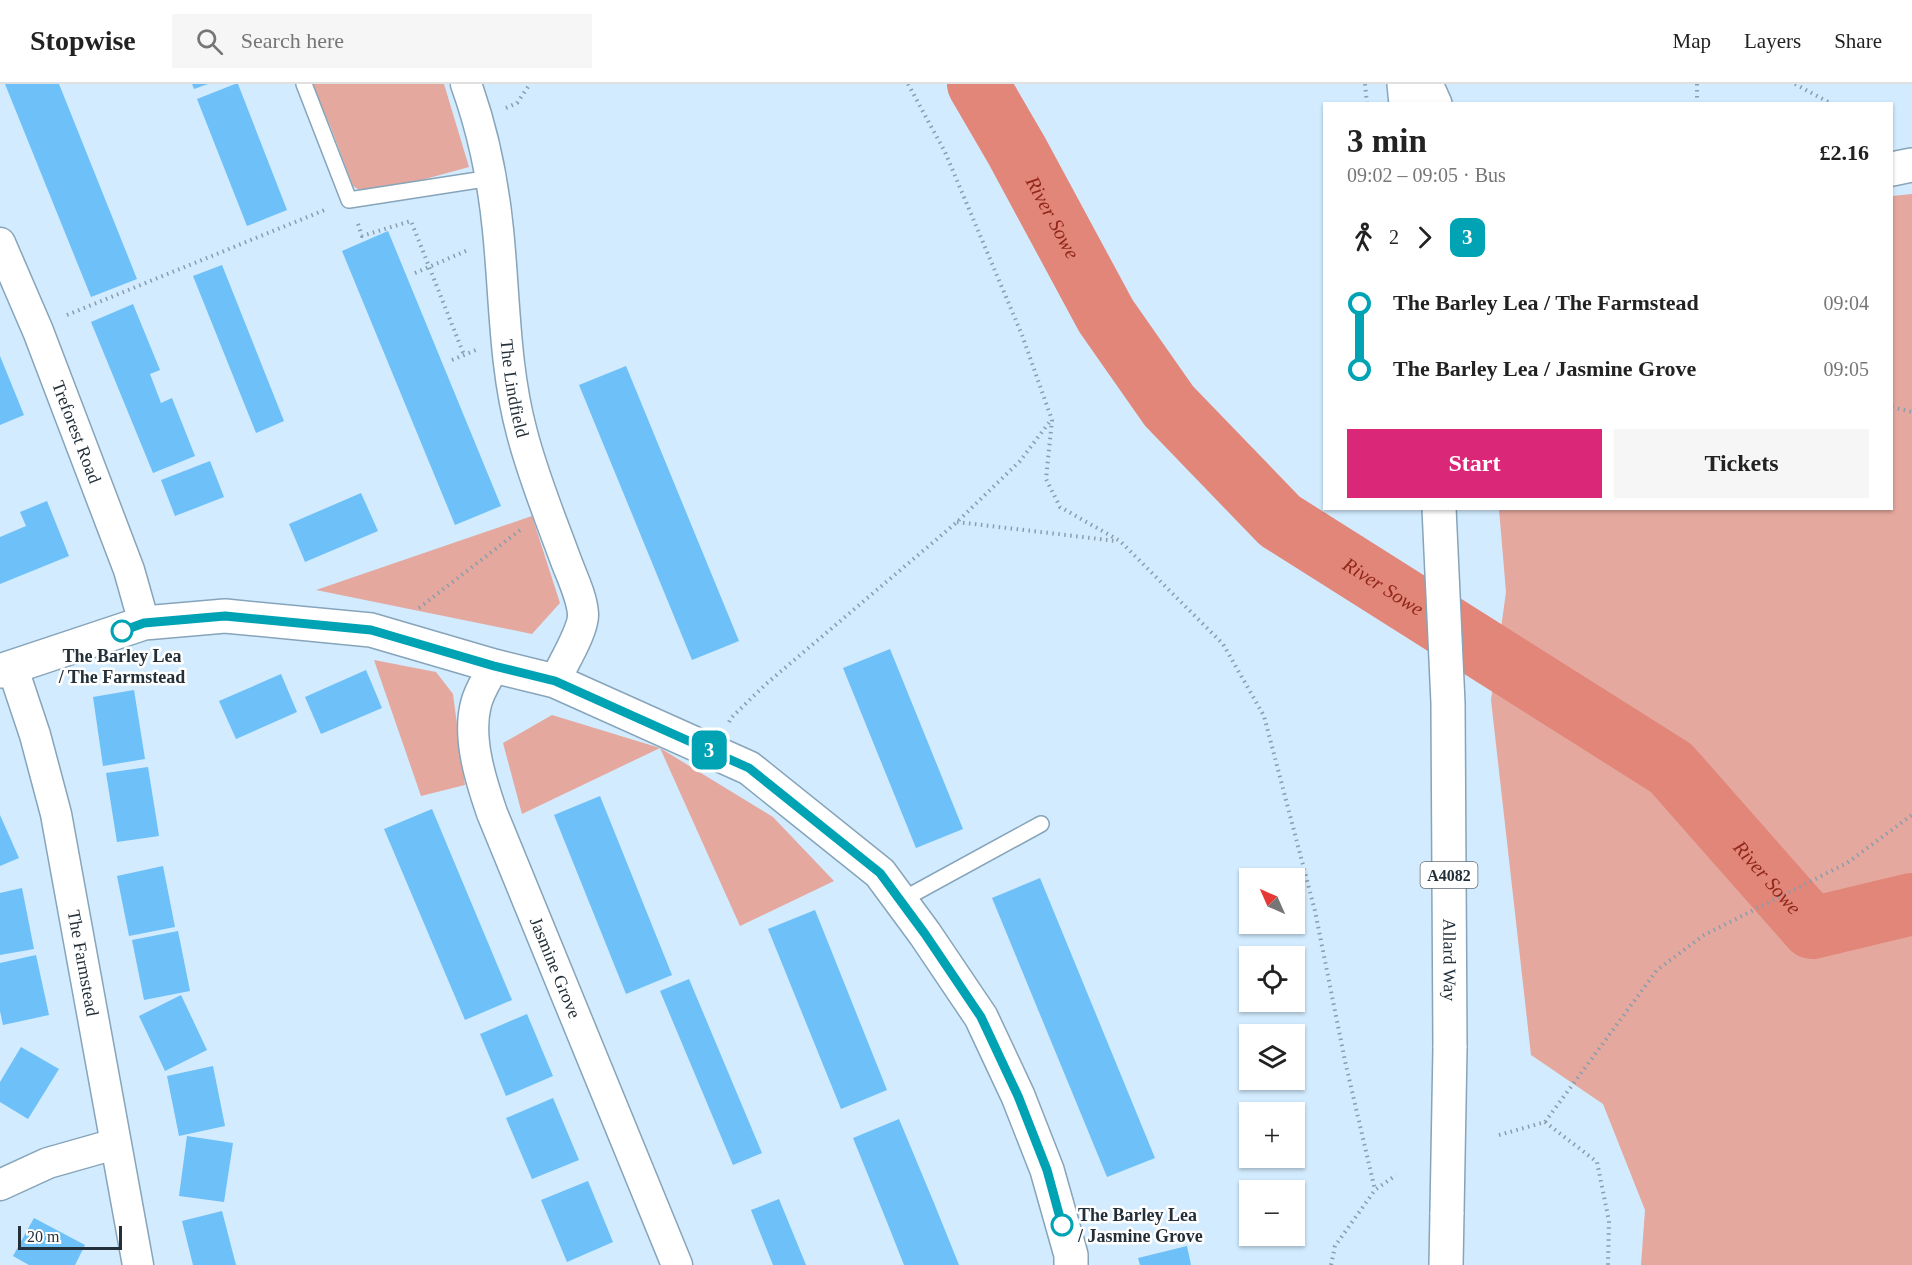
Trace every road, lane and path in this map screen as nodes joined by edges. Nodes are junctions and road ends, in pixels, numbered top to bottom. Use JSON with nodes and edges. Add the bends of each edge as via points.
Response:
{"nodes":[{"id":1,"x":304,"y":84,"type":"edge"},
{"id":2,"x":466,"y":84,"type":"edge"},
{"id":3,"x":908,"y":84,"type":"edge"},
{"id":4,"x":1365,"y":84,"type":"edge"},
{"id":5,"x":1404,"y":84,"type":"edge"},
{"id":6,"x":1426,"y":84,"type":"edge"},
{"id":7,"x":1697,"y":84,"type":"edge"},
{"id":8,"x":1795,"y":84,"type":"edge"},
{"id":9,"x":1367,"y":102,"type":"edge"},
{"id":10,"x":1406,"y":102,"type":"edge"},
{"id":11,"x":1433,"y":102,"type":"edge"},
{"id":12,"x":1697,"y":102,"type":"edge"},
{"id":13,"x":1828,"y":102,"type":"edge"},
{"id":14,"x":1912,"y":165,"type":"edge"},
{"id":15,"x":1893,"y":169,"type":"edge"},
{"id":16,"x":491,"y":178,"type":"junction"},
{"id":17,"x":349,"y":200,"type":"junction"},
{"id":18,"x":499,"y":237,"type":"junction"},
{"id":19,"x":0,"y":243,"type":"edge"},
{"id":20,"x":429,"y":267,"type":"junction"},
{"id":21,"x":415,"y":273,"type":"dead end"},
{"id":22,"x":38,"y":332,"type":"junction"},
{"id":23,"x":464,"y":355,"type":"dead end"},
{"id":24,"x":1893,"y":407,"type":"edge"},
{"id":25,"x":1912,"y":412,"type":"edge"},
{"id":26,"x":1052,"y":420,"type":"junction"},
{"id":27,"x":547,"y":510,"type":"junction"},
{"id":28,"x":1439,"y":510,"type":"edge"},
{"id":29,"x":957,"y":522,"type":"junction"},
{"id":30,"x":1120,"y":541,"type":"junction"},
{"id":31,"x":144,"y":623,"type":"junction"},
{"id":32,"x":385,"y":634,"type":"junction"},
{"id":33,"x":494,"y":666,"type":"junction"},
{"id":34,"x":6,"y":668,"type":"edge"},
{"id":35,"x":555,"y":681,"type":"junction"},
{"id":36,"x":712,"y":751,"type":"junction"},
{"id":37,"x":1912,"y":815,"type":"edge"},
{"id":38,"x":1041,"y":824,"type":"dead end"},
{"id":39,"x":900,"y":901,"type":"junction"},
{"id":40,"x":1545,"y":1122,"type":"junction"},
{"id":41,"x":1499,"y":1135,"type":"dead end"},
{"id":42,"x":115,"y":1144,"type":"junction"},
{"id":43,"x":1396,"y":1175,"type":"dead end"},
{"id":44,"x":0,"y":1185,"type":"edge"},
{"id":45,"x":1375,"y":1190,"type":"junction"},
{"id":46,"x":138,"y":1265,"type":"edge"},
{"id":47,"x":677,"y":1265,"type":"edge"},
{"id":48,"x":1071,"y":1265,"type":"edge"},
{"id":49,"x":1331,"y":1265,"type":"edge"},
{"id":50,"x":1446,"y":1265,"type":"edge"},
{"id":51,"x":1608,"y":1265,"type":"edge"}],
"edges":[{"from":1,"to":17,"type":"lane"},
{"from":2,"to":16,"type":"street","name":"The Lindfield"},
{"from":3,"to":26,"type":"path","via":[[945,152],[1022,335]]},
{"from":4,"to":9,"type":"path"},
{"from":5,"to":10,"type":"street"},
{"from":6,"to":11,"type":"street"},
{"from":7,"to":12,"type":"path"},
{"from":8,"to":13,"type":"path"},
{"from":14,"to":15,"type":"street"},
{"from":16,"to":17,"type":"lane"},
{"from":16,"to":18,"type":"street","name":"The Lindfield"},
{"from":17,"to":20,"type":"path","via":[[362,236],[411,221]]},
{"from":17,"to":22,"type":"path","via":[[60,318]]},
{"from":18,"to":20,"type":"path"},
{"from":18,"to":27,"type":"street","name":"The Lindfield","via":[[510,376],[522,433]]},
{"from":19,"to":22,"type":"street","name":"Treforest Road"},
{"from":20,"to":21,"type":"path"},
{"from":20,"to":23,"type":"path"},
{"from":22,"to":31,"type":"street","name":"Treforest Road","via":[[129,570]]},
{"from":24,"to":25,"type":"path"},
{"from":26,"to":29,"type":"path","via":[[1020,461]]},
{"from":26,"to":30,"type":"path","via":[[1046,479],[1060,507]]},
{"from":27,"to":32,"type":"path"},
{"from":27,"to":35,"type":"street","name":"The Lindfield","via":[[583,615]]},
{"from":28,"to":50,"type":"street","name":"Allard Way","number":"A4082","bridge":true,"via":[[1448,703],[1450,1048]]},
{"from":29,"to":30,"type":"path"},
{"from":29,"to":36,"type":"path","via":[[766,684],[732,717]]},
{"from":30,"to":45,"type":"path","via":[[1223,644],[1264,716],[1316,910]]},
{"from":31,"to":32,"type":"street","via":[[225,616]]},
{"from":31,"to":34,"type":"street"},
{"from":32,"to":33,"type":"street"},
{"from":33,"to":35,"type":"street"},
{"from":33,"to":47,"type":"street","name":"Jasmine Grove","via":[[476,703],[479,776]]},
{"from":34,"to":42,"type":"street","name":"The Farmstead","via":[[35,735],[56,814]]},
{"from":35,"to":36,"type":"street"},
{"from":36,"to":39,"type":"street","via":[[749,768],[880,873]]},
{"from":37,"to":40,"type":"path","via":[[1847,863],[1704,935],[1657,970]]},
{"from":38,"to":39,"type":"lane"},
{"from":39,"to":48,"type":"street","via":[[981,1017],[1047,1170]]},
{"from":40,"to":41,"type":"path"},
{"from":40,"to":51,"type":"path","via":[[1597,1162],[1609,1221]]},
{"from":42,"to":44,"type":"street","via":[[48,1163]]},
{"from":42,"to":46,"type":"street","name":"The Farmstead"},
{"from":43,"to":45,"type":"path"},
{"from":45,"to":49,"type":"path","via":[[1335,1246]]}]}
